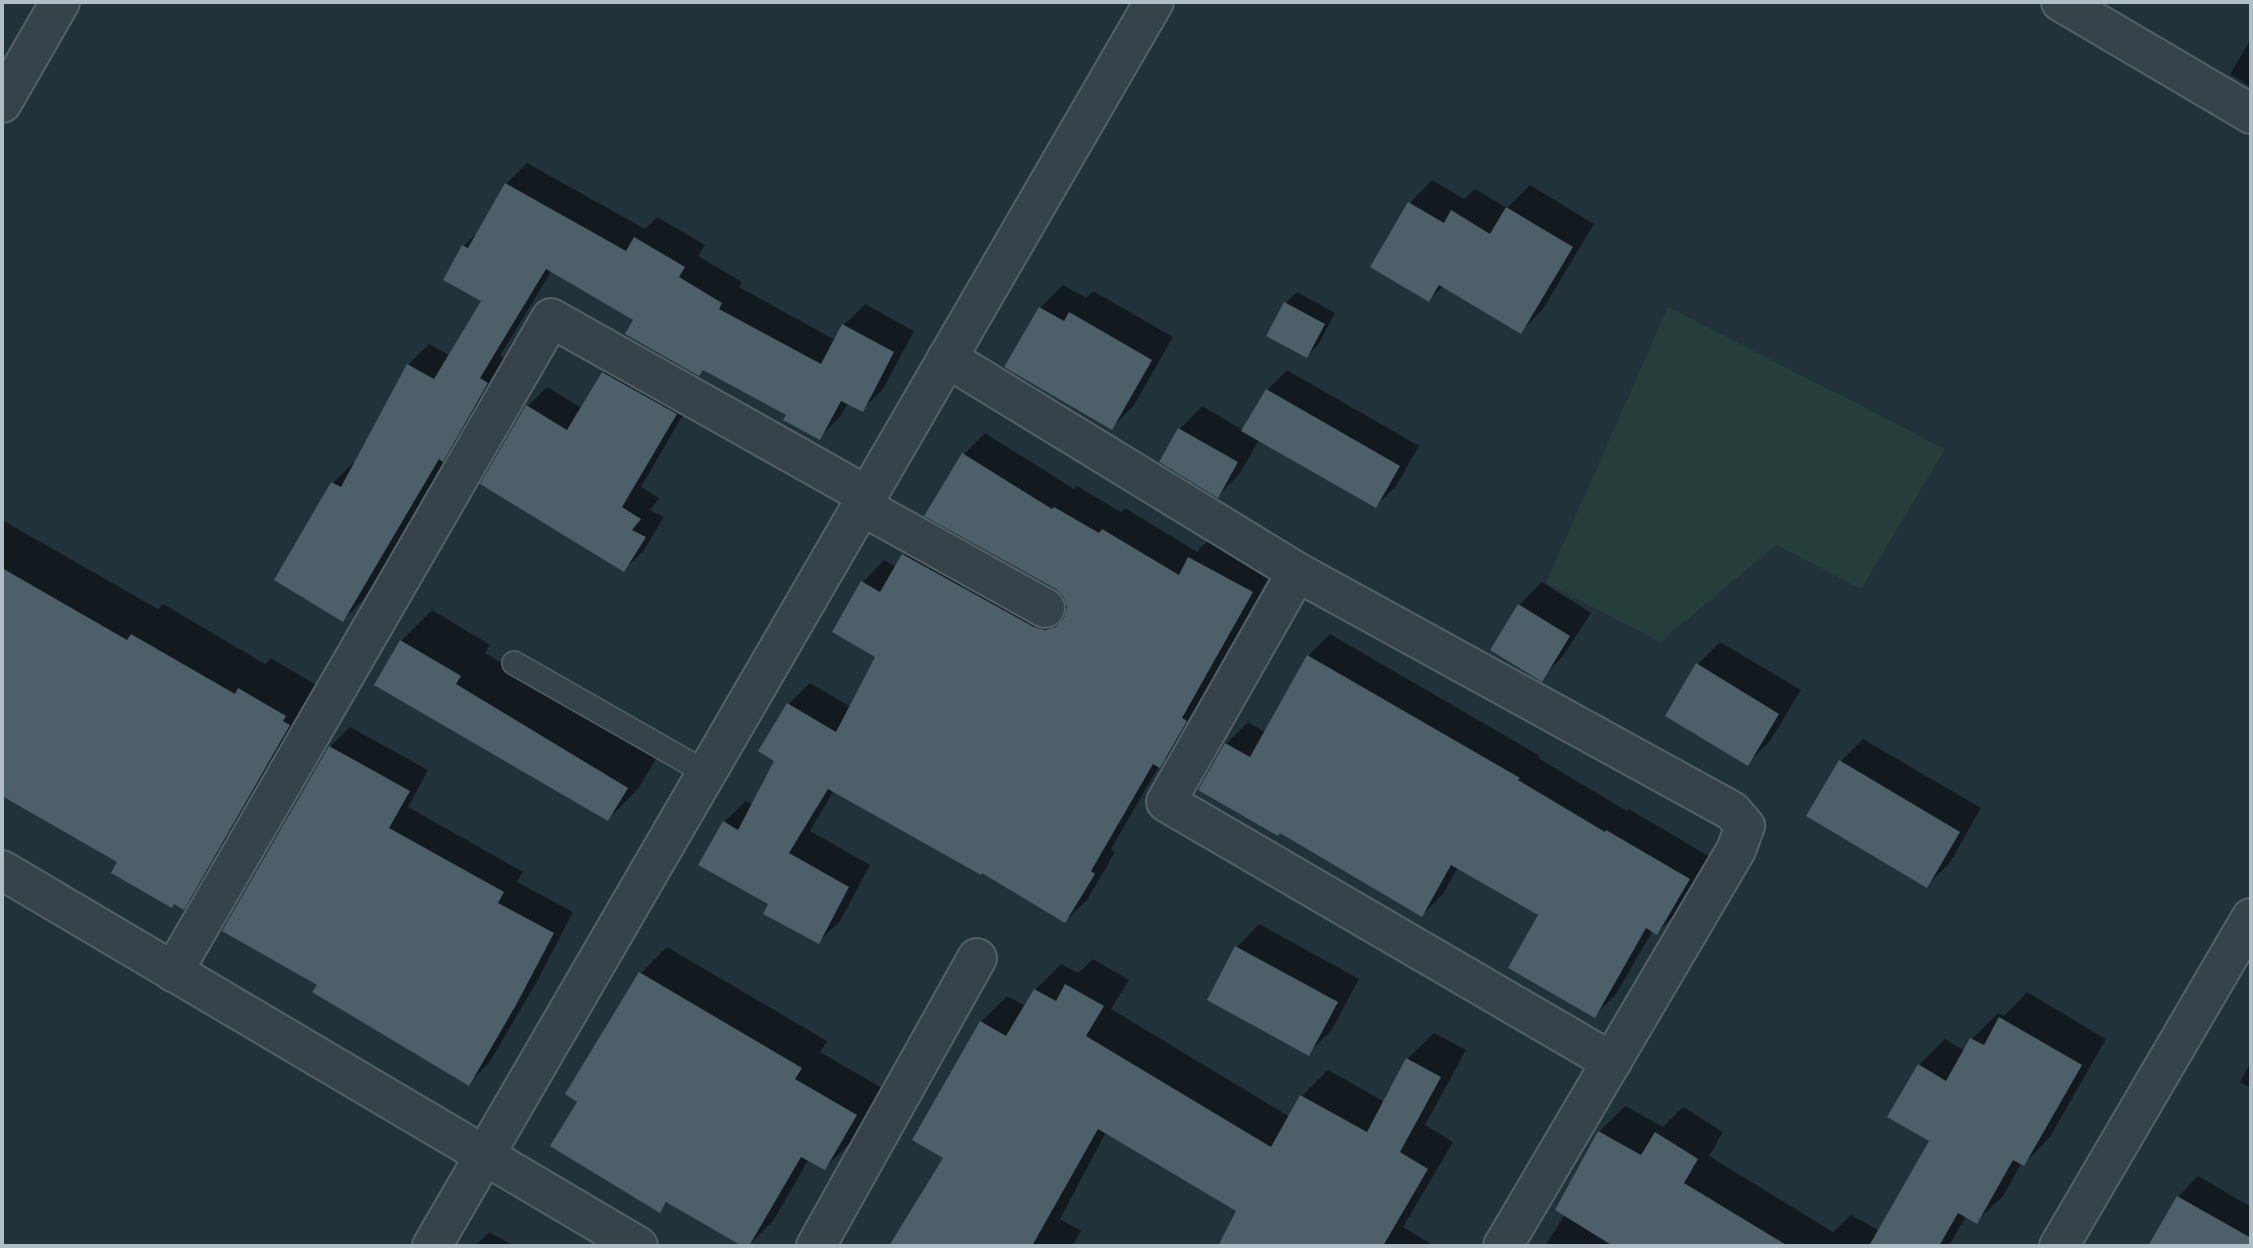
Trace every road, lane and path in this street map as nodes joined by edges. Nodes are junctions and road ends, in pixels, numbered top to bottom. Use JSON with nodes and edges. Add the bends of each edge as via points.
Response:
{"nodes":[{"id":1,"x":61,"y":2,"type":"edge"},
{"id":2,"x":1154,"y":2,"type":"edge"},
{"id":3,"x":2061,"y":2,"type":"edge"},
{"id":4,"x":2,"y":103,"type":"edge"},
{"id":5,"x":2251,"y":114,"type":"edge"},
{"id":6,"x":947,"y":358,"type":"junction"},
{"id":7,"x":863,"y":500,"type":"junction"},
{"id":8,"x":1297,"y":572,"type":"junction"},
{"id":9,"x":1045,"y":608,"type":"dead end"},
{"id":10,"x":514,"y":663,"type":"dead end"},
{"id":11,"x":705,"y":772,"type":"junction"},
{"id":12,"x":2,"y":870,"type":"edge"},
{"id":13,"x":2251,"y":918,"type":"edge"},
{"id":14,"x":977,"y":958,"type":"dead end"},
{"id":15,"x":173,"y":972,"type":"junction"},
{"id":16,"x":1612,"y":1062,"type":"junction"},
{"id":17,"x":484,"y":1156,"type":"junction"},
{"id":18,"x":432,"y":1246,"type":"edge"},
{"id":19,"x":639,"y":1246,"type":"edge"},
{"id":20,"x":816,"y":1246,"type":"edge"},
{"id":21,"x":1503,"y":1246,"type":"edge"},
{"id":22,"x":2059,"y":1246,"type":"edge"}],
"edges":[{"from":1,"to":4,"type":"street"},
{"from":2,"to":6,"type":"street"},
{"from":3,"to":5,"type":"street"},
{"from":6,"to":7,"type":"street"},
{"from":6,"to":8,"type":"street"},
{"from":7,"to":9,"type":"street"},
{"from":7,"to":11,"type":"street"},
{"from":7,"to":15,"type":"street","via":[[551,318]]},
{"from":8,"to":16,"type":"street","via":[[1166,802]]},
{"from":8,"to":16,"type":"street","via":[[1732,811],[1745,826],[1736,850]]},
{"from":10,"to":11,"type":"lane"},
{"from":11,"to":17,"type":"street"},
{"from":12,"to":15,"type":"street"},
{"from":13,"to":22,"type":"street"},
{"from":14,"to":20,"type":"street"},
{"from":15,"to":17,"type":"street"},
{"from":16,"to":21,"type":"street"},
{"from":17,"to":18,"type":"street"},
{"from":17,"to":19,"type":"street"}]}
